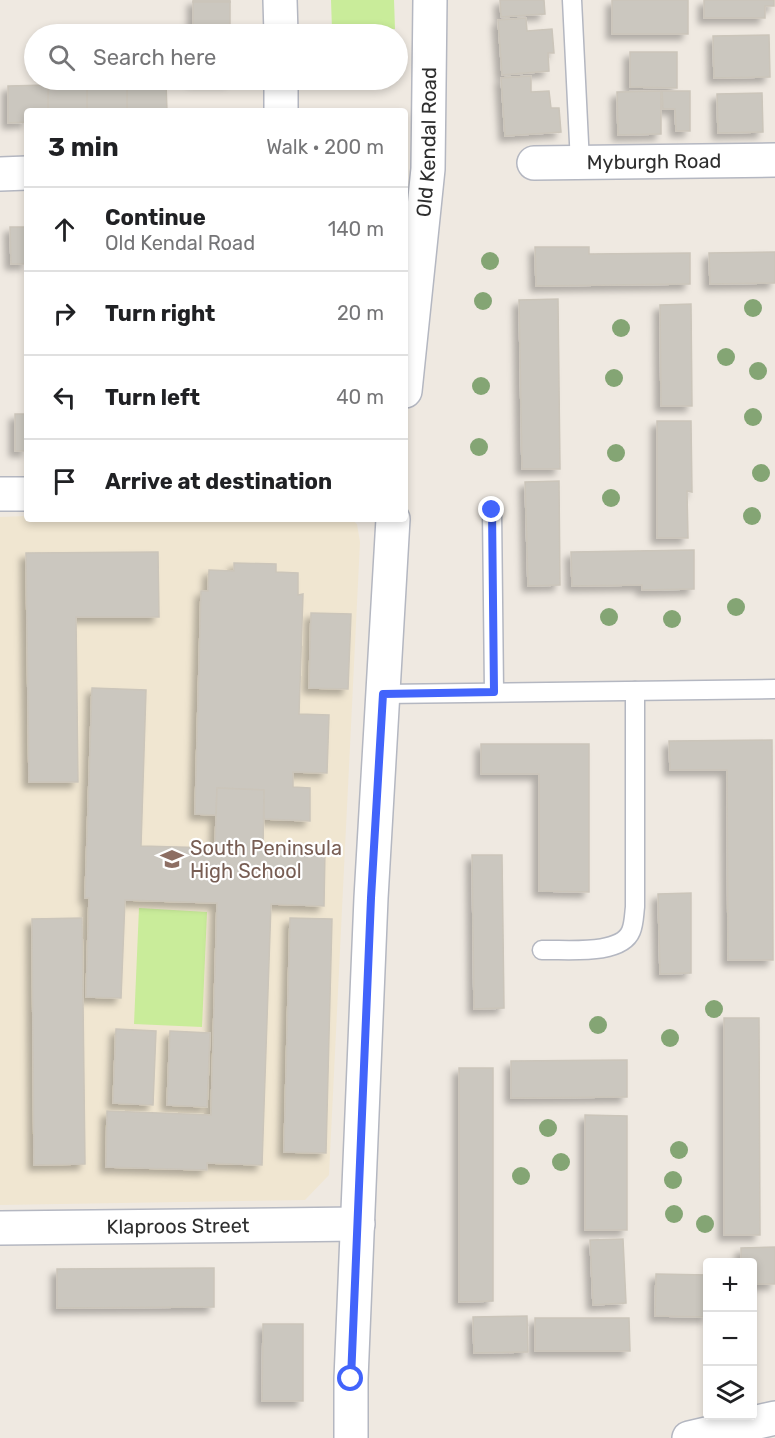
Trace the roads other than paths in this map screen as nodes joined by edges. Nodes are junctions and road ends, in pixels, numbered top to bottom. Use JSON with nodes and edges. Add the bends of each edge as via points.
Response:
{"nodes":[{"id":1,"x":280,"y":0,"type":"edge"},
{"id":2,"x":430,"y":0,"type":"edge"},
{"id":3,"x":572,"y":0,"type":"edge"},
{"id":4,"x":280,"y":24,"type":"edge"},
{"id":5,"x":281,"y":90,"type":"edge"},
{"id":6,"x":281,"y":108,"type":"edge"},
{"id":7,"x":775,"y":160,"type":"edge"},
{"id":8,"x":534,"y":163,"type":"dead end"},
{"id":9,"x":580,"y":163,"type":"junction"},
{"id":10,"x":417,"y":169,"type":"edge"},
{"id":11,"x":24,"y":173,"type":"edge"},
{"id":12,"x":0,"y":174,"type":"edge"},
{"id":13,"x":408,"y":336,"type":"edge"},
{"id":14,"x":0,"y":494,"type":"edge"},
{"id":15,"x":24,"y":494,"type":"edge"},
{"id":16,"x":492,"y":510,"type":"dead end"},
{"id":17,"x":393,"y":522,"type":"edge"},
{"id":18,"x":775,"y":689,"type":"edge"},
{"id":19,"x":635,"y":691,"type":"junction"},
{"id":20,"x":494,"y":692,"type":"junction"},
{"id":21,"x":383,"y":694,"type":"junction"},
{"id":22,"x":542,"y":950,"type":"dead end"},
{"id":23,"x":358,"y":1224,"type":"junction"},
{"id":24,"x":0,"y":1228,"type":"edge"},
{"id":25,"x":775,"y":1418,"type":"edge"},
{"id":26,"x":351,"y":1438,"type":"edge"},
{"id":27,"x":689,"y":1438,"type":"edge"}],
"edges":[{"from":1,"to":4,"type":"street"},
{"from":2,"to":10,"type":"street","name":"Old Kendal Road"},
{"from":3,"to":9,"type":"lane"},
{"from":5,"to":6,"type":"street"},
{"from":7,"to":9,"type":"street","name":"Myburgh Road"},
{"from":8,"to":9,"type":"street","name":"Myburgh Road"},
{"from":10,"to":13,"type":"street","name":"Old Kendal Road"},
{"from":11,"to":12,"type":"street"},
{"from":14,"to":15,"type":"street"},
{"from":16,"to":20,"type":"lane"},
{"from":17,"to":21,"type":"street"},
{"from":18,"to":19,"type":"lane"},
{"from":19,"to":20,"type":"lane"},
{"from":19,"to":22,"type":"lane","via":[[635,908],[631,932],[622,944],[607,948]]},
{"from":20,"to":21,"type":"lane"},
{"from":21,"to":23,"type":"street"},
{"from":23,"to":24,"type":"street","name":"Klaproos Street"},
{"from":23,"to":26,"type":"street"},
{"from":25,"to":27,"type":"street"}]}
